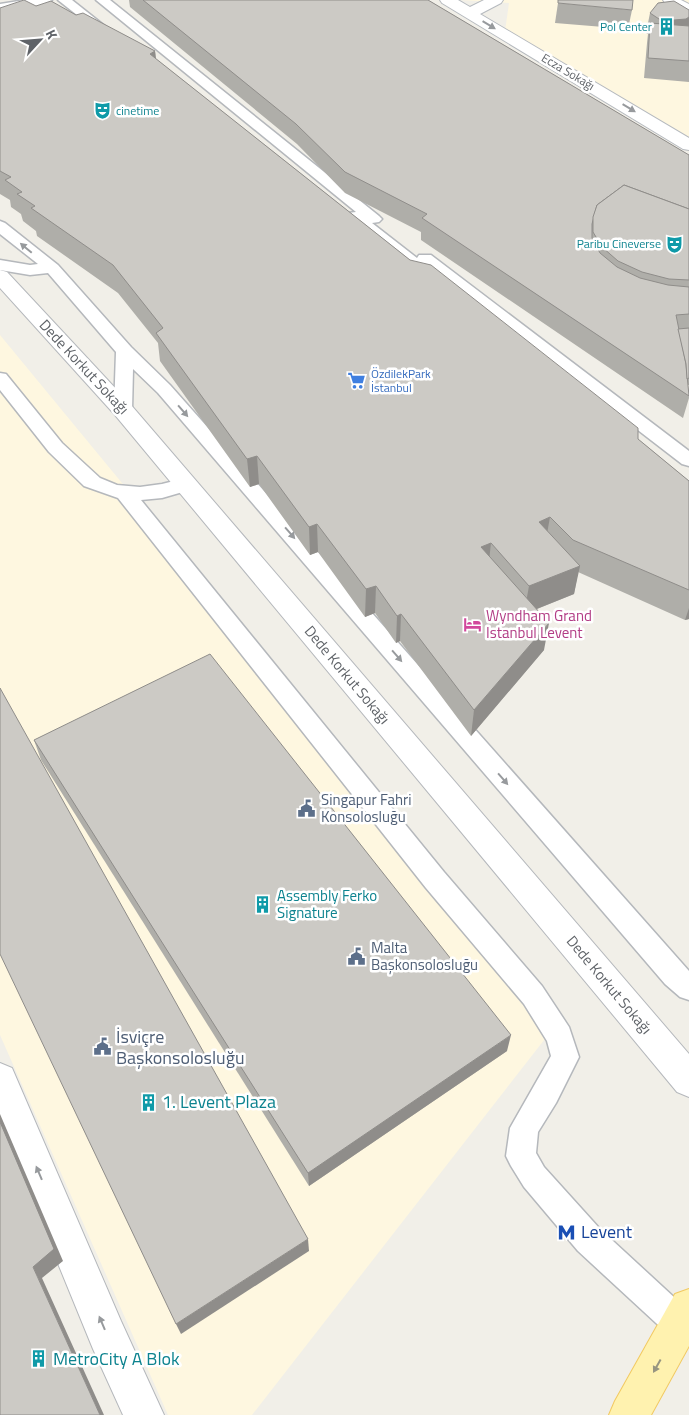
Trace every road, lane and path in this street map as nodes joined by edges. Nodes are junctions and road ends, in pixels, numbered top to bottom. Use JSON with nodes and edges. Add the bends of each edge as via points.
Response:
{"nodes":[{"id":1,"x":46,"y":0,"type":"edge"},
{"id":2,"x":64,"y":0,"type":"edge"},
{"id":3,"x":447,"y":0,"type":"edge"},
{"id":4,"x":496,"y":0,"type":"edge"},
{"id":5,"x":670,"y":0,"type":"edge"},
{"id":6,"x":128,"y":2,"type":"dead end"},
{"id":7,"x":106,"y":4,"type":"edge"},
{"id":8,"x":0,"y":8,"type":"edge"},
{"id":9,"x":689,"y":10,"type":"edge"},
{"id":10,"x":470,"y":13,"type":"junction"},
{"id":11,"x":114,"y":38,"type":"edge"},
{"id":12,"x":689,"y":145,"type":"edge"},
{"id":13,"x":258,"y":146,"type":"edge"},
{"id":14,"x":0,"y":226,"type":"edge"},
{"id":15,"x":0,"y":265,"type":"edge"},
{"id":16,"x":52,"y":268,"type":"junction"},
{"id":17,"x":0,"y":276,"type":"edge"},
{"id":18,"x":125,"y":351,"type":"junction"},
{"id":19,"x":0,"y":378,"type":"edge"},
{"id":20,"x":177,"y":385,"type":"edge"},
{"id":21,"x":588,"y":402,"type":"edge"},
{"id":22,"x":123,"y":410,"type":"junction"},
{"id":23,"x":689,"y":460,"type":"edge"},
{"id":24,"x":186,"y":484,"type":"junction"},
{"id":25,"x":124,"y":492,"type":"junction"},
{"id":26,"x":689,"y":988,"type":"edge"},
{"id":27,"x":0,"y":1080,"type":"edge"},
{"id":28,"x":689,"y":1080,"type":"edge"},
{"id":29,"x":685,"y":1316,"type":"edge"},
{"id":30,"x":144,"y":1415,"type":"edge"},
{"id":31,"x":629,"y":1415,"type":"edge"}],
"edges":[{"from":1,"to":8,"type":"lane"},
{"from":2,"to":11,"type":"lane"},
{"from":3,"to":10,"type":"street","name":"Ecza Sokağı"},
{"from":4,"to":10,"type":"street"},
{"from":5,"to":9,"type":"street"},
{"from":6,"to":7,"type":"lane"},
{"from":7,"to":23,"type":"lane","via":[[341,193]]},
{"from":10,"to":12,"type":"street","name":"Ecza Sokağı","one_way":true},
{"from":13,"to":21,"type":"lane","via":[[378,235]]},
{"from":16,"to":14,"type":"lane","one_way":true},
{"from":15,"to":16,"type":"lane","via":[[30,270]]},
{"from":16,"to":18,"type":"lane"},
{"from":17,"to":22,"type":"street","name":"Dede Korkut Sokağı"},
{"from":18,"to":20,"type":"lane","via":[[136,350],[171,386]]},
{"from":18,"to":22,"type":"lane"},
{"from":18,"to":26,"type":"lane","one_way":true,"via":[[164,389],[674,975]]},
{"from":19,"to":25,"type":"lane","via":[[42,432],[91,482]]},
{"from":22,"to":24,"type":"street","name":"Dede Korkut Sokağı"},
{"from":24,"to":25,"type":"lane","via":[[163,492]]},
{"from":24,"to":28,"type":"street","name":"Dede Korkut Sokağı"},
{"from":25,"to":29,"type":"lane","via":[[435,880],[533,996],[559,1036],[565,1057],[524,1128],[521,1156],[534,1177],[589,1240]]},
{"from":30,"to":27,"type":"street","one_way":true,"via":[[103,1326]]},
{"from":29,"to":31,"type":"main road","one_way":true}]}
